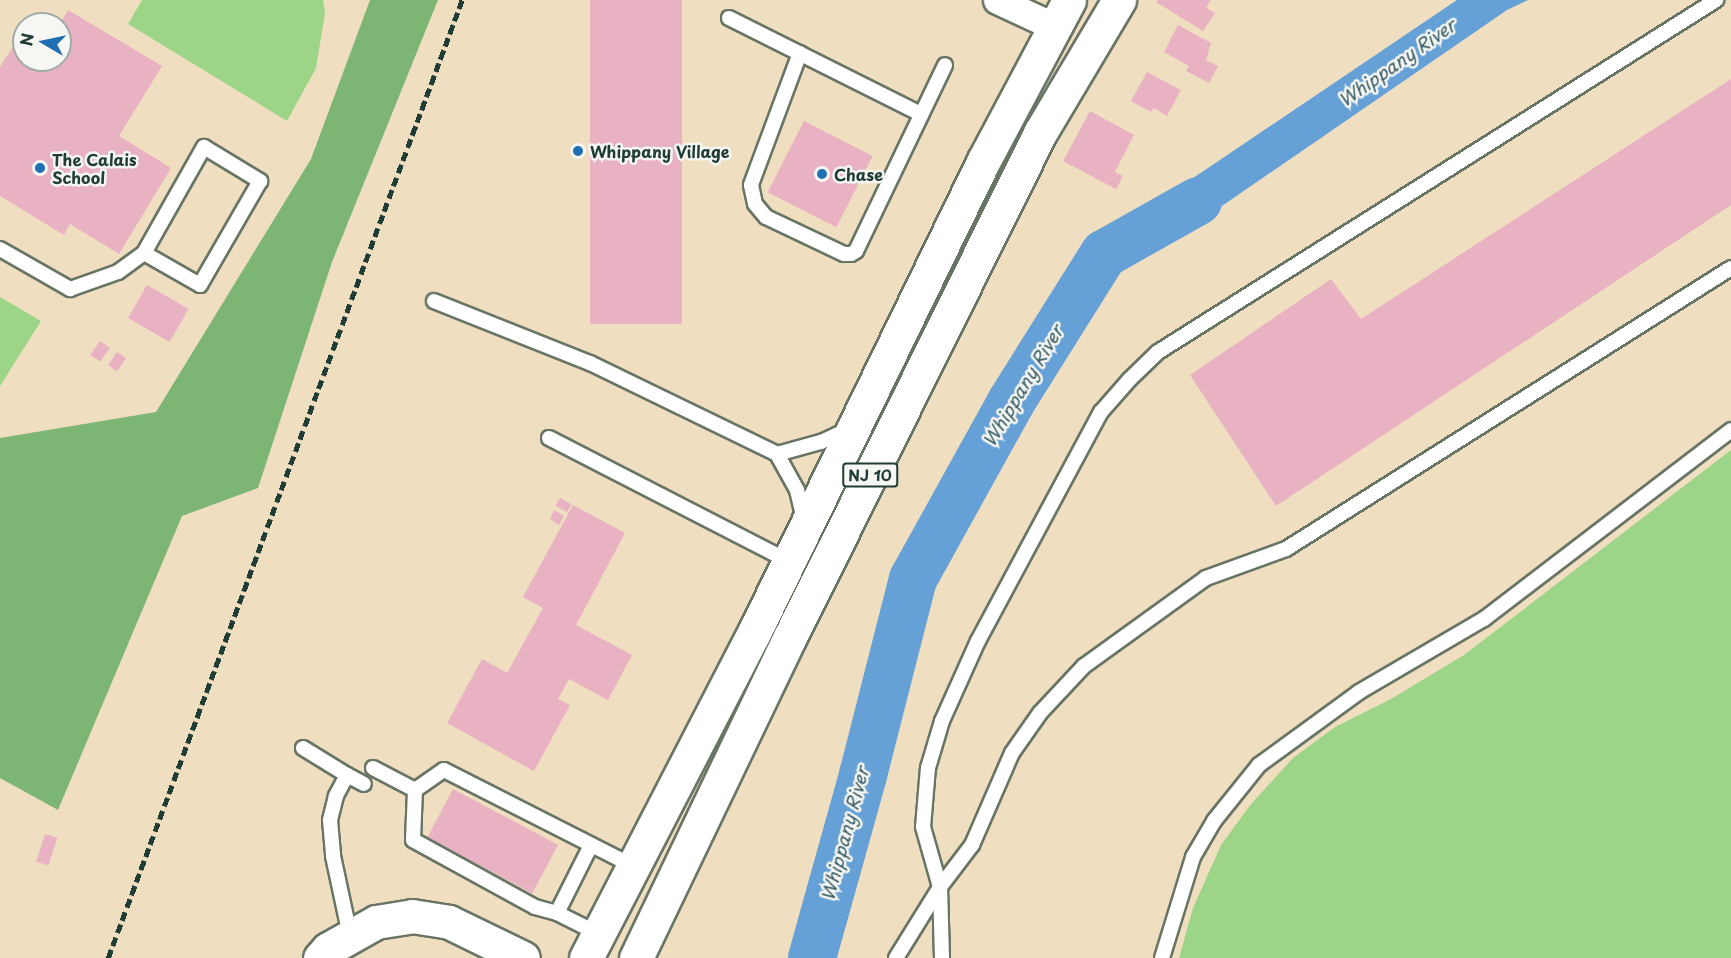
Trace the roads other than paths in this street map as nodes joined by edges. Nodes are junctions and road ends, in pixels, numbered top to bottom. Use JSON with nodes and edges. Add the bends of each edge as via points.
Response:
{"nodes":[{"id":1,"x":997,"y":0,"type":"edge"},
{"id":2,"x":1119,"y":0,"type":"edge"},
{"id":3,"x":1716,"y":0,"type":"edge"},
{"id":4,"x":1061,"y":13,"type":"edge"},
{"id":5,"x":729,"y":18,"type":"dead end"},
{"id":6,"x":800,"y":53,"type":"junction"},
{"id":7,"x":945,"y":65,"type":"dead end"},
{"id":8,"x":921,"y":114,"type":"junction"},
{"id":9,"x":0,"y":249,"type":"edge"},
{"id":10,"x":144,"y":253,"type":"junction"},
{"id":11,"x":1731,"y":268,"type":"edge"},
{"id":12,"x":434,"y":301,"type":"dead end"},
{"id":13,"x":853,"y":427,"type":"junction"},
{"id":14,"x":1731,"y":430,"type":"edge"},
{"id":15,"x":549,"y":438,"type":"dead end"},
{"id":16,"x":777,"y":454,"type":"junction"},
{"id":17,"x":804,"y":525,"type":"junction"},
{"id":18,"x":788,"y":561,"type":"junction"},
{"id":19,"x":303,"y":748,"type":"dead end"},
{"id":20,"x":373,"y":768,"type":"dead end"},
{"id":21,"x":347,"y":775,"type":"junction"},
{"id":22,"x":364,"y":784,"type":"dead end"},
{"id":23,"x":415,"y":790,"type":"junction"},
{"id":24,"x":591,"y":845,"type":"junction"},
{"id":25,"x":634,"y":866,"type":"junction"},
{"id":26,"x":940,"y":887,"type":"junction"},
{"id":27,"x":557,"y":913,"type":"junction"},
{"id":28,"x":350,"y":935,"type":"junction"},
{"id":29,"x":593,"y":946,"type":"edge"},
{"id":30,"x":320,"y":958,"type":"edge"},
{"id":31,"x":523,"y":958,"type":"edge"},
{"id":32,"x":636,"y":958,"type":"edge"},
{"id":33,"x":896,"y":958,"type":"edge"},
{"id":34,"x":942,"y":958,"type":"edge"},
{"id":35,"x":1162,"y":958,"type":"edge"}],
"edges":[{"from":1,"to":4,"type":"street"},
{"from":2,"to":32,"type":"main road","number":"NJ 10","via":[[1035,143]]},
{"from":3,"to":26,"type":"lane","via":[[1158,352],[1101,412],[1031,538],[942,721],[928,768],[923,826]]},
{"from":4,"to":13,"type":"main road","number":"NJ 10"},
{"from":5,"to":6,"type":"lane"},
{"from":6,"to":8,"type":"lane"},
{"from":6,"to":8,"type":"lane","via":[[751,185],[755,204],[766,217],[844,254],[856,251]]},
{"from":7,"to":8,"type":"lane"},
{"from":9,"to":10,"type":"lane","via":[[70,289],[118,272]]},
{"from":10,"to":10,"type":"lane","via":[[204,147],[260,181],[200,285]]},
{"from":11,"to":26,"type":"lane","via":[[1286,549],[1206,578],[1084,666],[1040,713],[1012,753],[972,845]]},
{"from":12,"to":16,"type":"lane","via":[[590,363]]},
{"from":13,"to":16,"type":"lane","via":[[821,442]]},
{"from":13,"to":17,"type":"main road","number":"NJ 10"},
{"from":14,"to":35,"type":"lane","via":[[1484,619],[1359,692],[1259,765],[1214,821],[1193,857]]},
{"from":15,"to":18,"type":"lane"},
{"from":16,"to":17,"type":"lane","via":[[797,490]]},
{"from":17,"to":18,"type":"main road","number":"NJ 10"},
{"from":18,"to":25,"type":"main road","number":"NJ 10"},
{"from":19,"to":21,"type":"lane"},
{"from":20,"to":23,"type":"lane"},
{"from":21,"to":22,"type":"lane"},
{"from":21,"to":28,"type":"lane","via":[[330,820],[333,856]]},
{"from":23,"to":24,"type":"lane","via":[[444,770]]},
{"from":23,"to":27,"type":"lane","via":[[413,840],[535,907]]},
{"from":24,"to":25,"type":"lane"},
{"from":24,"to":27,"type":"lane"},
{"from":25,"to":29,"type":"main road","number":"NJ 10"},
{"from":26,"to":33,"type":"lane"},
{"from":26,"to":34,"type":"lane"},
{"from":27,"to":29,"type":"lane"},
{"from":28,"to":30,"type":"main road"},
{"from":28,"to":31,"type":"main road","via":[[393,918],[431,918],[449,922]]}]}
